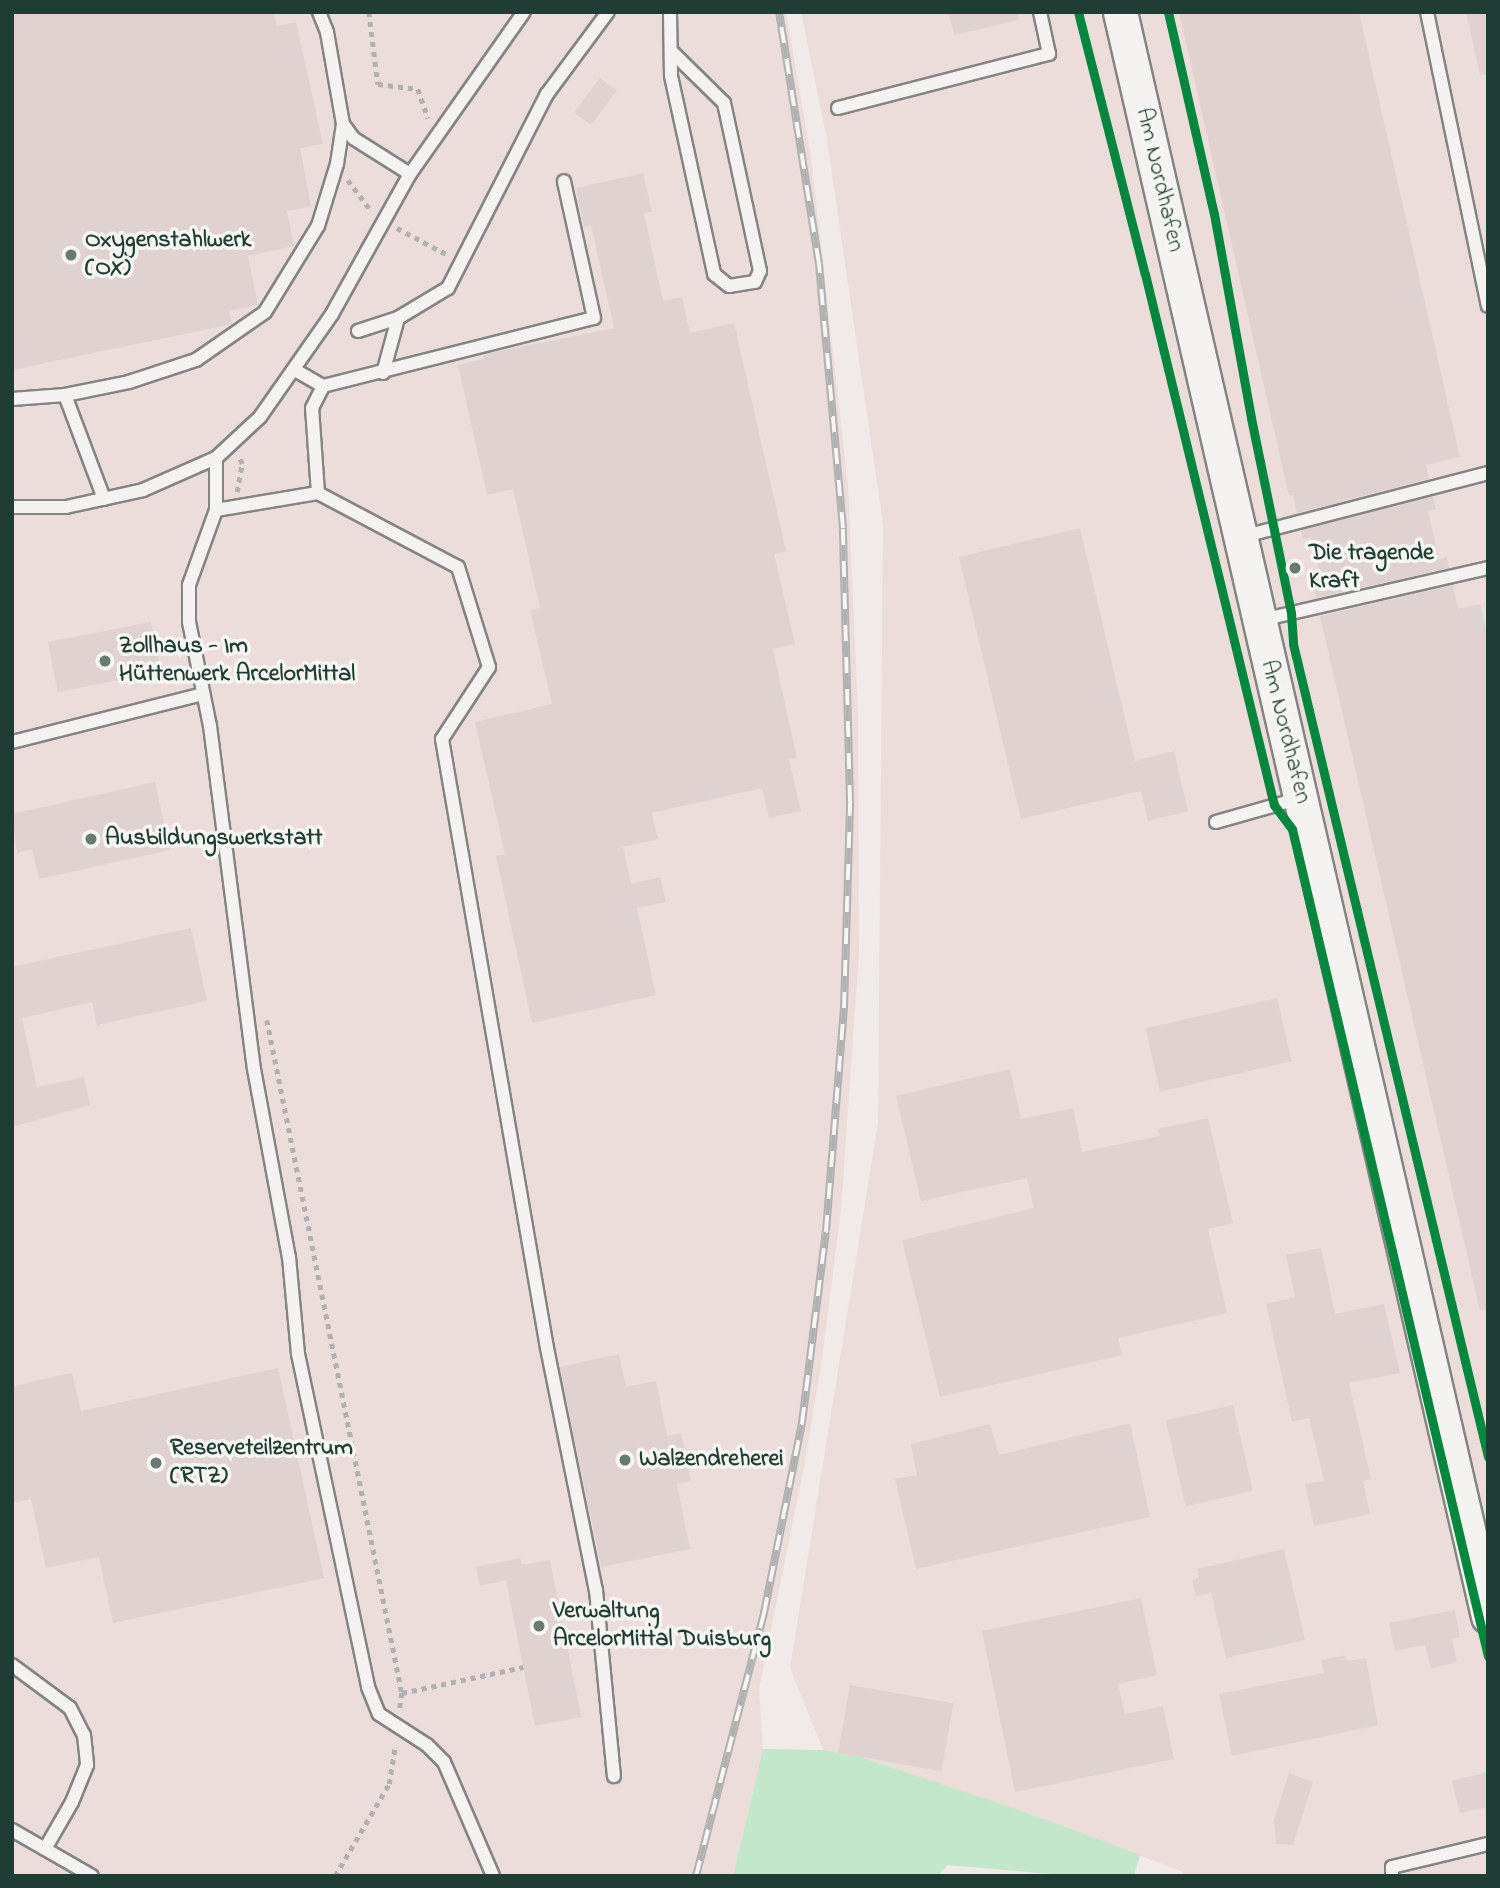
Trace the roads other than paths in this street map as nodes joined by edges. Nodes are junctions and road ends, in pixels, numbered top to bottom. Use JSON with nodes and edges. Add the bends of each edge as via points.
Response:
{"nodes":[{"id":1,"x":319,"y":12,"type":"edge"},
{"id":2,"x":524,"y":12,"type":"edge"},
{"id":3,"x":608,"y":12,"type":"edge"},
{"id":4,"x":670,"y":12,"type":"edge"},
{"id":5,"x":1040,"y":12,"type":"edge"},
{"id":6,"x":1120,"y":12,"type":"edge"},
{"id":7,"x":1427,"y":12,"type":"edge"},
{"id":8,"x":671,"y":51,"type":"junction"},
{"id":9,"x":838,"y":108,"type":"dead end"},
{"id":10,"x":343,"y":124,"type":"junction"},
{"id":11,"x":410,"y":174,"type":"junction"},
{"id":12,"x":565,"y":181,"type":"dead end"},
{"id":13,"x":1488,"y":306,"type":"edge"},
{"id":14,"x":398,"y":318,"type":"junction"},
{"id":15,"x":358,"y":331,"type":"dead end"},
{"id":16,"x":295,"y":370,"type":"junction"},
{"id":17,"x":383,"y":373,"type":"junction"},
{"id":18,"x":323,"y":386,"type":"junction"},
{"id":19,"x":65,"y":395,"type":"junction"},
{"id":20,"x":12,"y":399,"type":"edge"},
{"id":21,"x":216,"y":458,"type":"junction"},
{"id":22,"x":1488,"y":473,"type":"edge"},
{"id":23,"x":318,"y":493,"type":"junction"},
{"id":24,"x":104,"y":499,"type":"junction"},
{"id":25,"x":12,"y":507,"type":"edge"},
{"id":26,"x":216,"y":510,"type":"junction"},
{"id":27,"x":1239,"y":537,"type":"junction"},
{"id":28,"x":1488,"y":568,"type":"edge"},
{"id":29,"x":1258,"y":621,"type":"junction"},
{"id":30,"x":203,"y":694,"type":"junction"},
{"id":31,"x":12,"y":742,"type":"edge"},
{"id":32,"x":1301,"y":798,"type":"junction"},
{"id":33,"x":1216,"y":822,"type":"dead end"},
{"id":34,"x":1488,"y":1616,"type":"edge"},
{"id":35,"x":12,"y":1665,"type":"edge"},
{"id":36,"x":614,"y":1776,"type":"dead end"},
{"id":37,"x":12,"y":1830,"type":"edge"},
{"id":38,"x":1488,"y":1844,"type":"edge"},
{"id":39,"x":46,"y":1849,"type":"junction"},
{"id":40,"x":92,"y":1876,"type":"edge"},
{"id":41,"x":493,"y":1876,"type":"edge"},
{"id":42,"x":1392,"y":1876,"type":"edge"}],
"edges":[{"from":1,"to":10,"type":"lane","via":[[327,32]]},
{"from":2,"to":11,"type":"lane"},
{"from":3,"to":14,"type":"lane","via":[[547,94],[448,288]]},
{"from":4,"to":8,"type":"lane"},
{"from":5,"to":9,"type":"lane","via":[[1049,54]]},
{"from":6,"to":27,"type":"main road","name":"Am Nordhafen"},
{"from":7,"to":13,"type":"lane"},
{"from":8,"to":8,"type":"lane","via":[[671,76],[714,274],[729,286],[755,282],[760,271],[724,103]]},
{"from":10,"to":11,"type":"lane","via":[[353,138]]},
{"from":10,"to":19,"type":"lane","via":[[337,164],[318,226],[265,312],[196,360],[129,382]]},
{"from":11,"to":16,"type":"lane","via":[[332,314]]},
{"from":12,"to":17,"type":"lane","via":[[594,318]]},
{"from":14,"to":15,"type":"lane"},
{"from":14,"to":17,"type":"lane"},
{"from":16,"to":18,"type":"lane"},
{"from":16,"to":21,"type":"lane","via":[[260,417]]},
{"from":17,"to":18,"type":"lane"},
{"from":18,"to":23,"type":"lane","via":[[312,408]]},
{"from":19,"to":20,"type":"lane"},
{"from":19,"to":24,"type":"lane"},
{"from":21,"to":24,"type":"lane","via":[[143,490]]},
{"from":21,"to":26,"type":"lane"},
{"from":22,"to":27,"type":"lane"},
{"from":23,"to":26,"type":"lane"},
{"from":23,"to":36,"type":"lane","via":[[458,567],[489,667],[442,739],[547,1349],[596,1590]]},
{"from":24,"to":25,"type":"lane","via":[[66,507]]},
{"from":26,"to":30,"type":"lane","via":[[189,585],[189,622]]},
{"from":27,"to":29,"type":"main road","name":"Am Nordhafen"},
{"from":28,"to":29,"type":"lane"},
{"from":29,"to":32,"type":"main road","name":"Am Nordhafen"},
{"from":30,"to":31,"type":"lane"},
{"from":30,"to":41,"type":"lane","via":[[254,1069],[289,1257],[298,1354],[368,1687],[379,1714],[427,1745],[444,1762]]},
{"from":32,"to":33,"type":"lane"},
{"from":32,"to":34,"type":"main road","name":"Am Nordhafen"},
{"from":35,"to":39,"type":"lane","via":[[70,1708],[84,1735],[88,1765]]},
{"from":37,"to":39,"type":"lane"},
{"from":38,"to":42,"type":"lane","via":[[1391,1867]]},
{"from":39,"to":40,"type":"lane"}]}
